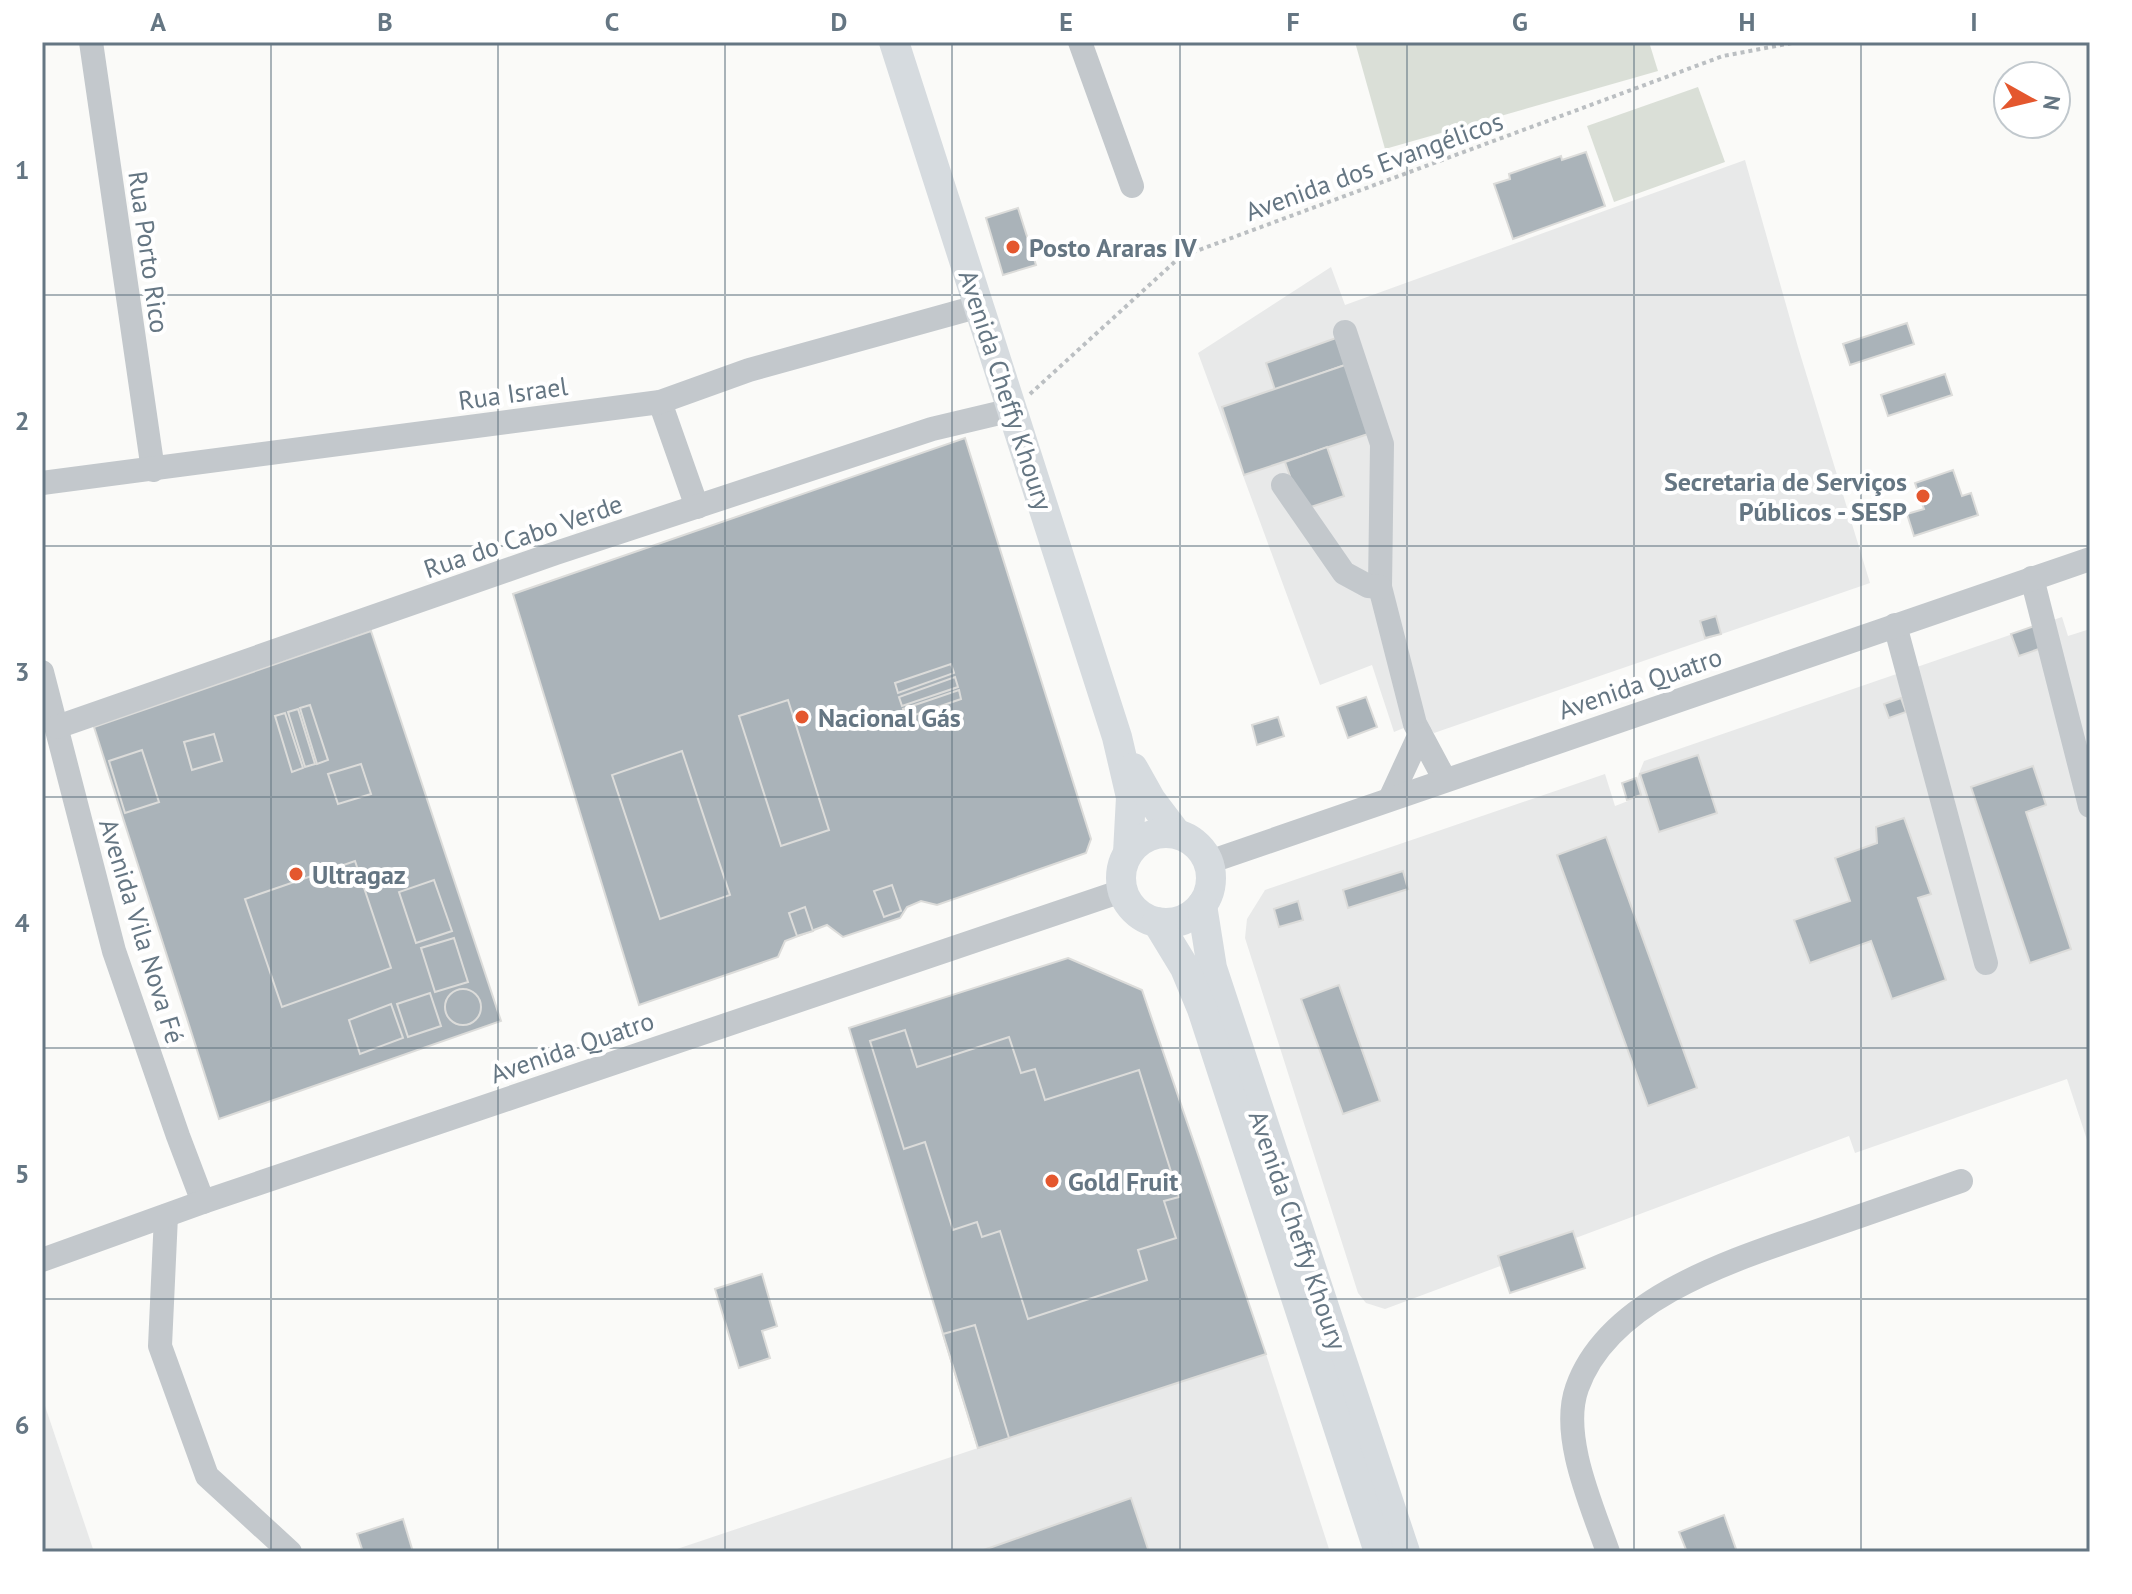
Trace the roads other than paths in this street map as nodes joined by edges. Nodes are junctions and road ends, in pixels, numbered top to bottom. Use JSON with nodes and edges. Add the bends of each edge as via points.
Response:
{"nodes":[{"id":1,"x":91,"y":42,"type":"edge"},
{"id":2,"x":894,"y":42,"type":"edge"},
{"id":3,"x":1080,"y":42,"type":"edge"},
{"id":4,"x":1132,"y":186,"type":"dead end"},
{"id":5,"x":980,"y":306,"type":"junction"},
{"id":6,"x":1345,"y":332,"type":"dead end"},
{"id":7,"x":660,"y":402,"type":"junction"},
{"id":8,"x":1012,"y":410,"type":"junction"},
{"id":9,"x":153,"y":470,"type":"junction"},
{"id":10,"x":42,"y":483,"type":"edge"},
{"id":11,"x":1283,"y":485,"type":"dead end"},
{"id":12,"x":697,"y":507,"type":"junction"},
{"id":13,"x":2090,"y":559,"type":"edge"},
{"id":14,"x":2032,"y":578,"type":"junction"},
{"id":15,"x":1380,"y":587,"type":"junction"},
{"id":16,"x":1895,"y":625,"type":"junction"},
{"id":17,"x":42,"y":672,"type":"edge"},
{"id":18,"x":57,"y":727,"type":"junction"},
{"id":19,"x":1420,"y":734,"type":"junction"},
{"id":20,"x":1117,"y":737,"type":"junction"},
{"id":21,"x":1445,"y":780,"type":"junction"},
{"id":22,"x":1390,"y":799,"type":"junction"},
{"id":23,"x":2090,"y":806,"type":"edge"},
{"id":24,"x":1176,"y":833,"type":"junction"},
{"id":25,"x":1128,"y":853,"type":"junction"},
{"id":26,"x":1209,"y":862,"type":"junction"},
{"id":27,"x":1122,"y":891,"type":"junction"},
{"id":28,"x":1202,"y":905,"type":"junction"},
{"id":29,"x":1157,"y":922,"type":"junction"},
{"id":30,"x":1986,"y":963,"type":"dead end"},
{"id":31,"x":1961,"y":1181,"type":"dead end"},
{"id":32,"x":203,"y":1202,"type":"junction"},
{"id":33,"x":166,"y":1216,"type":"junction"},
{"id":34,"x":42,"y":1260,"type":"edge"},
{"id":35,"x":290,"y":1552,"type":"edge"},
{"id":36,"x":1379,"y":1552,"type":"edge"},
{"id":37,"x":1405,"y":1552,"type":"edge"},
{"id":38,"x":1608,"y":1552,"type":"edge"}],
"edges":[{"from":1,"to":9,"type":"street","name":"Rua Porto Rico"},
{"from":2,"to":5,"type":"main road","name":"Avenida Cheffy Khoury"},
{"from":3,"to":4,"type":"street"},
{"from":5,"to":7,"type":"street","name":"Rua Israel","via":[[749,370]]},
{"from":5,"to":8,"type":"main road","name":"Avenida Cheffy Khoury"},
{"from":6,"to":15,"type":"street","via":[[1382,444]]},
{"from":7,"to":9,"type":"street","name":"Rua Israel"},
{"from":7,"to":12,"type":"street"},
{"from":8,"to":12,"type":"street","name":"Rua do Cabo Verde","via":[[932,429]]},
{"from":8,"to":20,"type":"main road","name":"Avenida Cheffy Khoury"},
{"from":9,"to":10,"type":"street","name":"Rua Israel"},
{"from":11,"to":15,"type":"street","via":[[1344,573]]},
{"from":12,"to":18,"type":"street","name":"Rua do Cabo Verde"},
{"from":13,"to":14,"type":"street","name":"Avenida Quatro"},
{"from":14,"to":16,"type":"street","name":"Avenida Quatro"},
{"from":14,"to":23,"type":"street"},
{"from":15,"to":19,"type":"street"},
{"from":16,"to":21,"type":"street","name":"Avenida Quatro"},
{"from":16,"to":30,"type":"street"},
{"from":17,"to":18,"type":"street","name":"Avenida Vila Nova Fé"},
{"from":18,"to":32,"type":"street","name":"Avenida Vila Nova Fé","via":[[114,951]]},
{"from":19,"to":21,"type":"street"},
{"from":19,"to":22,"type":"street"},
{"from":20,"to":24,"type":"main road","via":[[1151,800]]},
{"from":20,"to":25,"type":"main road","via":[[1131,797]]},
{"from":21,"to":22,"type":"street","name":"Avenida Quatro"},
{"from":22,"to":26,"type":"street","name":"Avenida Quatro"},
{"from":24,"to":25,"type":"main road","via":[[1147,836]]},
{"from":24,"to":26,"type":"main road","via":[[1202,849]]},
{"from":25,"to":27,"type":"main road"},
{"from":26,"to":28,"type":"main road","via":[[1212,877]]},
{"from":27,"to":29,"type":"main road","via":[[1142,916]]},
{"from":27,"to":32,"type":"street","name":"Avenida Quatro"},
{"from":28,"to":29,"type":"main road","via":[[1182,920]]},
{"from":28,"to":37,"type":"main road","name":"Avenida Cheffy Khoury","via":[[1212,968]]},
{"from":29,"to":36,"type":"main road","name":"Avenida Cheffy Khoury","via":[[1202,1009]]},
{"from":31,"to":38,"type":"street","via":[[1717,1265],[1647,1303],[1598,1348],[1576,1389],[1572,1429]]},
{"from":32,"to":33,"type":"street","name":"Avenida Quatro"},
{"from":33,"to":34,"type":"street","name":"Avenida Quatro"},
{"from":33,"to":35,"type":"street","via":[[160,1346],[207,1476]]}]}
